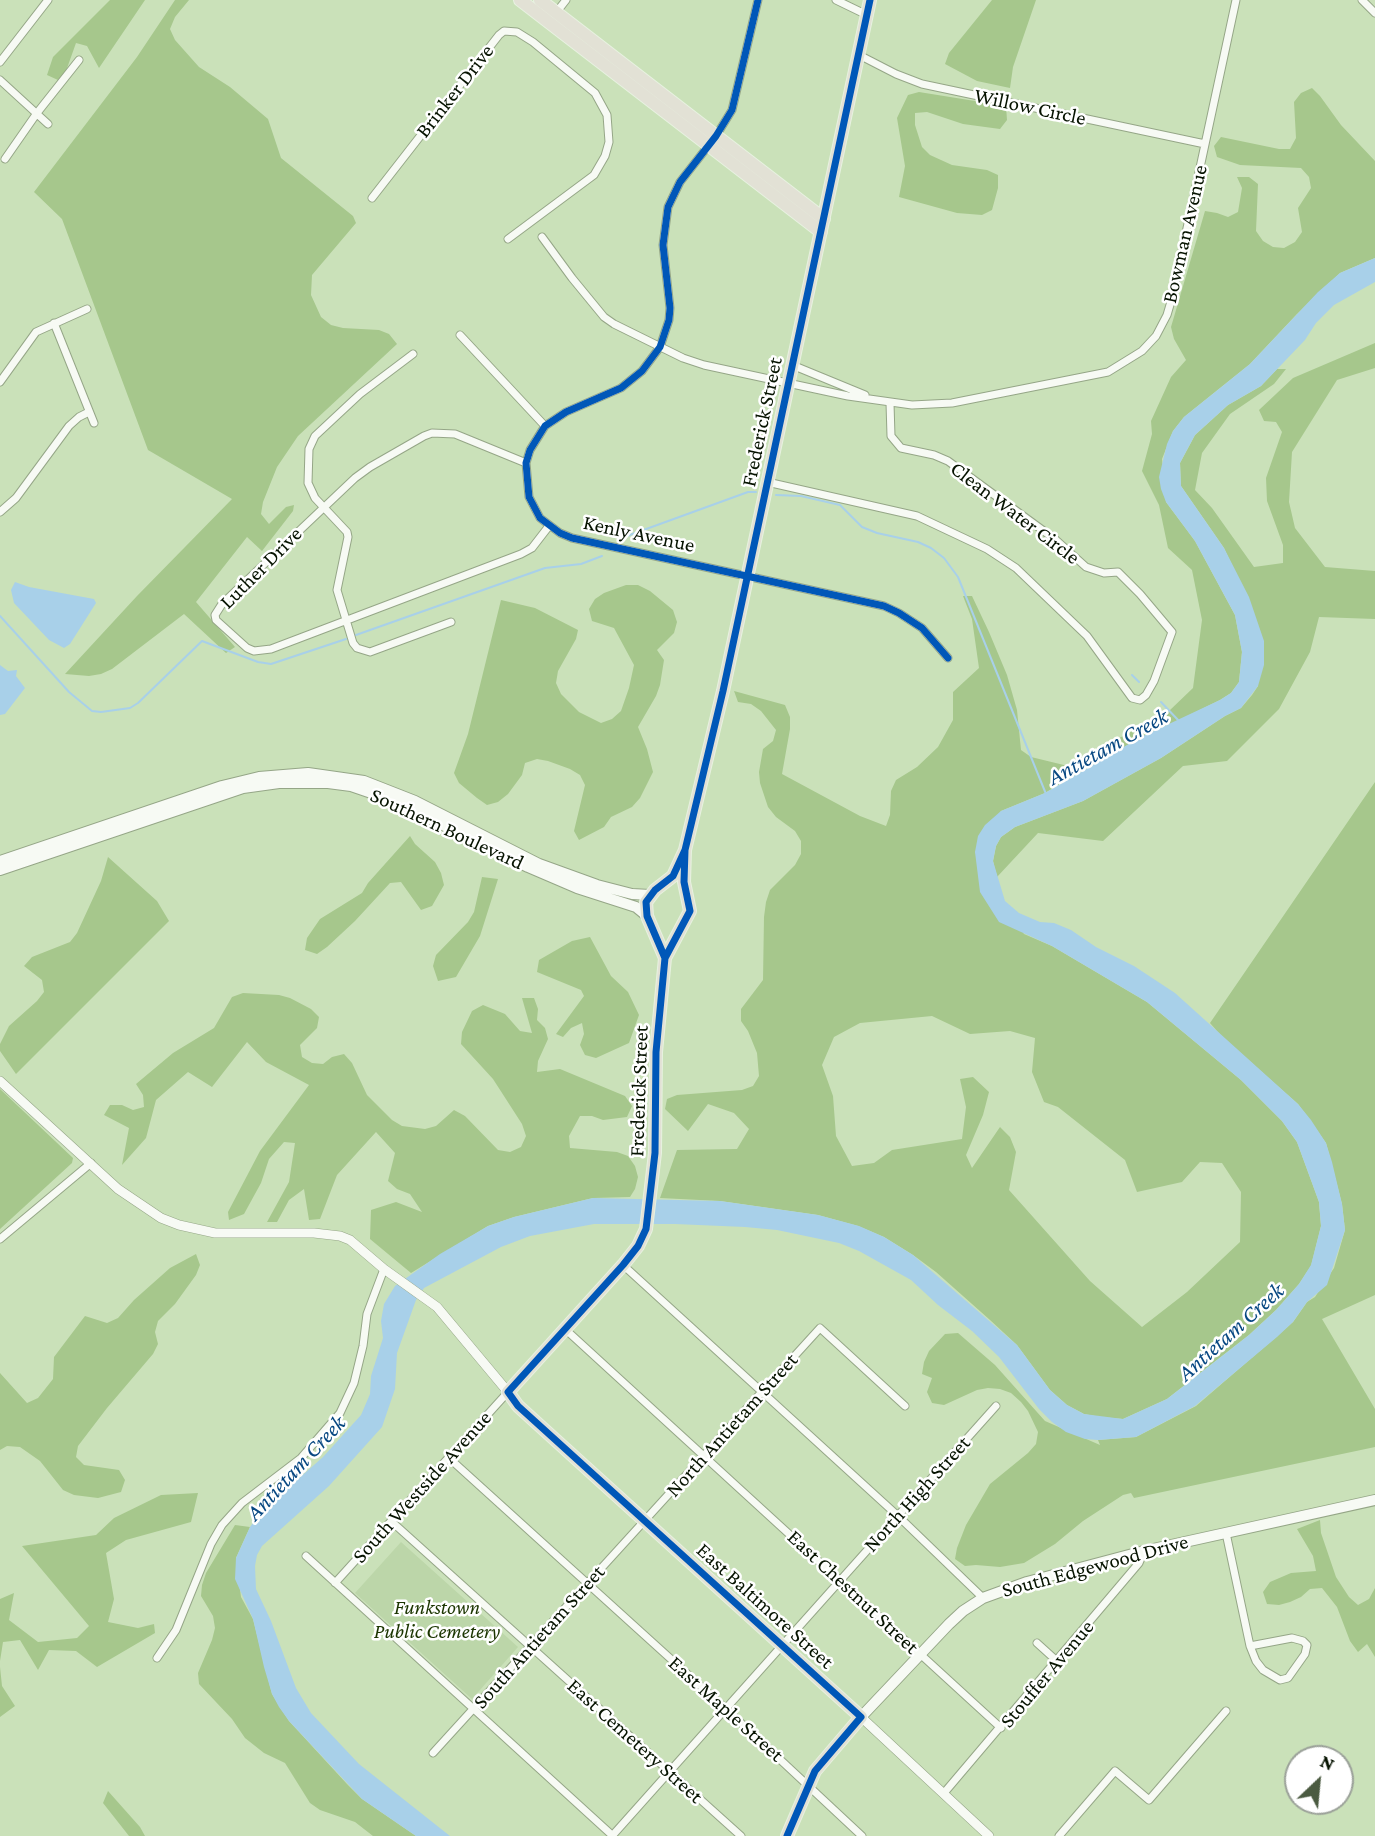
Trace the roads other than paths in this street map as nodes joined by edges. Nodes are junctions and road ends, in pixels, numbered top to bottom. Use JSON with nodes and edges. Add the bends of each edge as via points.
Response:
{"nodes":[{"id":1,"x":48,"y":0,"type":"edge"},
{"id":2,"x":520,"y":0,"type":"edge"},
{"id":3,"x":540,"y":0,"type":"edge"},
{"id":4,"x":566,"y":0,"type":"edge"},
{"id":5,"x":758,"y":0,"type":"edge"},
{"id":6,"x":836,"y":0,"type":"edge"},
{"id":7,"x":870,"y":0,"type":"edge"},
{"id":8,"x":1236,"y":0,"type":"edge"},
{"id":9,"x":1362,"y":0,"type":"edge"},
{"id":10,"x":1375,"y":13,"type":"edge"},
{"id":11,"x":867,"y":15,"type":"junction"},
{"id":12,"x":552,"y":17,"type":"junction"},
{"id":13,"x":859,"y":55,"type":"junction"},
{"id":14,"x":79,"y":60,"type":"dead end"},
{"id":15,"x":0,"y":62,"type":"edge"},
{"id":16,"x":0,"y":80,"type":"edge"},
{"id":17,"x":37,"y":113,"type":"junction"},
{"id":18,"x":48,"y":124,"type":"dead end"},
{"id":19,"x":712,"y":141,"type":"junction"},
{"id":20,"x":1205,"y":144,"type":"junction"},
{"id":21,"x":5,"y":159,"type":"dead end"},
{"id":22,"x":754,"y":181,"type":"junction"},
{"id":23,"x":794,"y":196,"type":"junction"},
{"id":24,"x":372,"y":198,"type":"dead end"},
{"id":25,"x":824,"y":219,"type":"junction"},
{"id":26,"x":821,"y":232,"type":"junction"},
{"id":27,"x":542,"y":237,"type":"dead end"},
{"id":28,"x":508,"y":239,"type":"dead end"},
{"id":29,"x":87,"y":309,"type":"dead end"},
{"id":30,"x":54,"y":323,"type":"junction"},
{"id":31,"x":460,"y":335,"type":"dead end"},
{"id":32,"x":660,"y":347,"type":"junction"},
{"id":33,"x":413,"y":354,"type":"dead end"},
{"id":34,"x":792,"y":365,"type":"junction"},
{"id":35,"x":0,"y":382,"type":"edge"},
{"id":36,"x":788,"y":383,"type":"junction"},
{"id":37,"x":888,"y":403,"type":"junction"},
{"id":38,"x":89,"y":412,"type":"junction"},
{"id":39,"x":94,"y":423,"type":"dead end"},
{"id":40,"x":545,"y":426,"type":"junction"},
{"id":41,"x":526,"y":463,"type":"junction"},
{"id":42,"x":767,"y":482,"type":"junction"},
{"id":43,"x":323,"y":508,"type":"junction"},
{"id":44,"x":1,"y":514,"type":"edge"},
{"id":45,"x":549,"y":526,"type":"junction"},
{"id":46,"x":748,"y":576,"type":"junction"},
{"id":47,"x":345,"y":621,"type":"junction"},
{"id":48,"x":451,"y":622,"type":"dead end"},
{"id":49,"x":948,"y":658,"type":"dead end"},
{"id":50,"x":685,"y":850,"type":"junction"},
{"id":51,"x":0,"y":861,"type":"edge"},
{"id":52,"x":0,"y":870,"type":"edge"},
{"id":53,"x":662,"y":887,"type":"junction"},
{"id":54,"x":650,"y":895,"type":"junction"},
{"id":55,"x":687,"y":897,"type":"junction"},
{"id":56,"x":649,"y":919,"type":"junction"},
{"id":57,"x":684,"y":924,"type":"junction"},
{"id":58,"x":665,"y":958,"type":"junction"},
{"id":59,"x":0,"y":1081,"type":"edge"},
{"id":60,"x":90,"y":1163,"type":"junction"},
{"id":61,"x":0,"y":1239,"type":"edge"},
{"id":62,"x":623,"y":1265,"type":"junction"},
{"id":63,"x":387,"y":1271,"type":"junction"},
{"id":64,"x":565,"y":1329,"type":"junction"},
{"id":65,"x":508,"y":1392,"type":"junction"},
{"id":66,"x":762,"y":1392,"type":"junction"},
{"id":67,"x":905,"y":1406,"type":"dead end"},
{"id":68,"x":996,"y":1406,"type":"dead end"},
{"id":69,"x":704,"y":1456,"type":"junction"},
{"id":70,"x":449,"y":1458,"type":"junction"},
{"id":71,"x":1375,"y":1500,"type":"edge"},
{"id":72,"x":898,"y":1516,"type":"junction"},
{"id":73,"x":391,"y":1521,"type":"junction"},
{"id":74,"x":645,"y":1521,"type":"junction"},
{"id":75,"x":1226,"y":1533,"type":"junction"},
{"id":76,"x":1144,"y":1551,"type":"junction"},
{"id":77,"x":306,"y":1556,"type":"dead end"},
{"id":78,"x":840,"y":1580,"type":"junction"},
{"id":79,"x":335,"y":1583,"type":"junction"},
{"id":80,"x":588,"y":1584,"type":"junction"},
{"id":81,"x":983,"y":1598,"type":"junction"},
{"id":82,"x":1037,"y":1643,"type":"dead end"},
{"id":83,"x":783,"y":1644,"type":"junction"},
{"id":84,"x":1250,"y":1646,"type":"junction"},
{"id":85,"x":530,"y":1647,"type":"junction"},
{"id":86,"x":921,"y":1656,"type":"junction"},
{"id":87,"x":157,"y":1658,"type":"dead end"},
{"id":88,"x":1058,"y":1662,"type":"junction"},
{"id":89,"x":472,"y":1709,"type":"junction"},
{"id":90,"x":726,"y":1709,"type":"junction"},
{"id":91,"x":1226,"y":1711,"type":"dead end"},
{"id":92,"x":861,"y":1717,"type":"junction"},
{"id":93,"x":1001,"y":1728,"type":"junction"},
{"id":94,"x":433,"y":1753,"type":"dead end"},
{"id":95,"x":669,"y":1772,"type":"junction"},
{"id":96,"x":809,"y":1784,"type":"junction"},
{"id":97,"x":944,"y":1793,"type":"junction"},
{"id":98,"x":613,"y":1836,"type":"edge"},
{"id":99,"x":741,"y":1836,"type":"edge"},
{"id":100,"x":787,"y":1836,"type":"edge"},
{"id":101,"x":862,"y":1836,"type":"edge"},
{"id":102,"x":989,"y":1836,"type":"edge"},
{"id":103,"x":1059,"y":1836,"type":"edge"}],
"edges":[{"from":1,"to":15,"type":"street"},
{"from":2,"to":12,"type":"main road"},
{"from":3,"to":12,"type":"main road"},
{"from":4,"to":12,"type":"street"},
{"from":5,"to":19,"type":"street","via":[[732,110]]},
{"from":6,"to":11,"type":"street"},
{"from":7,"to":11,"type":"main road","name":"Frederick Street"},
{"from":8,"to":20,"type":"street","name":"Bowman Avenue"},
{"from":9,"to":10,"type":"street"},
{"from":11,"to":13,"type":"main road","name":"Frederick Street"},
{"from":12,"to":19,"type":"main road"},
{"from":13,"to":20,"type":"street","name":"Willow Circle","via":[[895,75],[922,83]]},
{"from":13,"to":25,"type":"main road","name":"Frederick Street"},
{"from":14,"to":17,"type":"street"},
{"from":16,"to":17,"type":"street"},
{"from":17,"to":18,"type":"street"},
{"from":17,"to":21,"type":"street"},
{"from":19,"to":22,"type":"main road"},
{"from":19,"to":23,"type":"main road"},
{"from":19,"to":32,"type":"street","via":[[680,182],[668,208],[663,245],[670,309]]},
{"from":20,"to":37,"type":"street","name":"Bowman Avenue","via":[[1167,315],[1142,351],[1108,372],[1086,377],[942,404]]},
{"from":22,"to":23,"type":"main road","via":[[761,178],[785,196]]},
{"from":22,"to":26,"type":"main road"},
{"from":23,"to":25,"type":"main road"},
{"from":24,"to":28,"type":"street","name":"Brinker Drive","via":[[499,35],[517,32],[595,93],[607,115],[609,142],[594,175]]},
{"from":25,"to":26,"type":"main road","name":"Frederick Street"},
{"from":26,"to":34,"type":"main road","name":"Frederick Street"},
{"from":27,"to":32,"type":"street","name":"Bowman Avenue","via":[[604,317]]},
{"from":29,"to":30,"type":"street"},
{"from":30,"to":35,"type":"street","via":[[36,332]]},
{"from":30,"to":38,"type":"street"},
{"from":31,"to":40,"type":"street"},
{"from":32,"to":36,"type":"street","name":"Bowman Avenue","via":[[691,361]]},
{"from":32,"to":40,"type":"street","via":[[621,388]]},
{"from":33,"to":43,"type":"street","via":[[360,394],[311,442],[307,483]]},
{"from":34,"to":36,"type":"main road","name":"Frederick Street"},
{"from":34,"to":37,"type":"street"},
{"from":36,"to":37,"type":"street","name":"Bowman Avenue"},
{"from":36,"to":42,"type":"main road","name":"Frederick Street"},
{"from":37,"to":42,"type":"street","name":"Clean Water Circle","via":[[891,436],[901,448],[948,461],[1086,567],[1118,572],[1140,594],[1172,632],[1146,695],[1140,700],[1132,698],[1087,636],[1016,568],[987,549],[917,516]]},
{"from":38,"to":39,"type":"street"},
{"from":38,"to":44,"type":"street","via":[[75,420]]},
{"from":40,"to":41,"type":"street"},
{"from":41,"to":43,"type":"street","name":"Luther Drive","via":[[466,437],[432,433],[370,467]]},
{"from":41,"to":45,"type":"street","via":[[529,497]]},
{"from":42,"to":46,"type":"main road","name":"Frederick Street"},
{"from":43,"to":47,"type":"street","via":[[348,537],[337,590]]},
{"from":43,"to":47,"type":"street","name":"Luther Drive","via":[[215,615],[239,643],[261,651]]},
{"from":45,"to":46,"type":"street","name":"Kenly Avenue","via":[[572,538]]},
{"from":45,"to":47,"type":"street","name":"Luther Drive","via":[[522,554]]},
{"from":46,"to":49,"type":"street","name":"Kenly Avenue","via":[[899,612],[922,628]]},
{"from":46,"to":50,"type":"main road","name":"Frederick Street"},
{"from":47,"to":48,"type":"street","via":[[352,643],[363,652]]},
{"from":50,"to":53,"type":"main road","name":"Frederick Street","via":[[673,876]]},
{"from":50,"to":55,"type":"main road","name":"Frederick Street"},
{"from":51,"to":54,"type":"main road","name":"Southern Boulevard","via":[[240,781],[323,773],[364,781],[415,801],[572,877]]},
{"from":52,"to":56,"type":"main road","name":"Southern Boulevard","via":[[243,788],[328,783],[392,800],[527,867],[636,907]]},
{"from":53,"to":54,"type":"main road"},
{"from":53,"to":55,"type":"main road","via":[[676,887]]},
{"from":54,"to":56,"type":"main road"},
{"from":55,"to":57,"type":"main road","via":[[690,911]]},
{"from":56,"to":57,"type":"main road","via":[[667,930]]},
{"from":56,"to":58,"type":"main road","name":"Frederick Street"},
{"from":57,"to":58,"type":"main road","name":"Frederick Street"},
{"from":58,"to":62,"type":"main road","name":"Frederick Street","via":[[657,1032],[653,1184],[646,1229]]},
{"from":59,"to":60,"type":"street"},
{"from":60,"to":61,"type":"street"},
{"from":60,"to":63,"type":"street","via":[[132,1200],[179,1225],[215,1233],[340,1236]]},
{"from":62,"to":64,"type":"main road"},
{"from":62,"to":66,"type":"street"},
{"from":63,"to":65,"type":"street","via":[[444,1314]]},
{"from":63,"to":87,"type":"street","via":[[367,1314],[354,1383],[340,1413],[301,1458],[242,1503],[222,1525],[176,1630]]},
{"from":64,"to":65,"type":"main road"},
{"from":64,"to":69,"type":"street","name":"East Chestnut Street"},
{"from":65,"to":70,"type":"street","name":"South Westside Avenue"},
{"from":65,"to":74,"type":"main road","name":"East Baltimore Street"},
{"from":66,"to":67,"type":"street","name":"North Antietam Street","via":[[820,1328]]},
{"from":66,"to":69,"type":"street","name":"North Antietam Street"},
{"from":66,"to":72,"type":"street"},
{"from":68,"to":72,"type":"street","name":"North High Street"},
{"from":69,"to":74,"type":"street","name":"North Antietam Street"},
{"from":69,"to":78,"type":"street","name":"East Chestnut Street"},
{"from":70,"to":73,"type":"street","name":"South Westside Avenue"},
{"from":70,"to":80,"type":"street","name":"East Maple Street"},
{"from":71,"to":75,"type":"main road","name":"South Edgewood Drive"},
{"from":72,"to":78,"type":"street","name":"North High Street"},
{"from":72,"to":81,"type":"street"},
{"from":73,"to":79,"type":"street","name":"South Westside Avenue"},
{"from":73,"to":85,"type":"street","name":"East Cemetery Street"},
{"from":74,"to":80,"type":"street","name":"South Antietam Street"},
{"from":74,"to":83,"type":"main road","name":"East Baltimore Street"},
{"from":75,"to":76,"type":"main road","name":"South Edgewood Drive"},
{"from":75,"to":84,"type":"street"},
{"from":76,"to":81,"type":"main road","name":"South Edgewood Drive"},
{"from":76,"to":88,"type":"street","name":"Stouffer Avenue"},
{"from":77,"to":79,"type":"street"},
{"from":78,"to":83,"type":"street","name":"North High Street"},
{"from":78,"to":86,"type":"street","name":"East Chestnut Street"},
{"from":79,"to":89,"type":"street"},
{"from":80,"to":85,"type":"street","name":"South Antietam Street"},
{"from":80,"to":90,"type":"street","name":"East Maple Street"},
{"from":81,"to":86,"type":"main road","name":"South Edgewood Drive","via":[[963,1611]]},
{"from":82,"to":88,"type":"street"},
{"from":83,"to":90,"type":"street","name":"North High Street"},
{"from":83,"to":92,"type":"main road","name":"East Baltimore Street"},
{"from":84,"to":84,"type":"street","via":[[1292,1638],[1307,1645],[1288,1678],[1280,1681],[1263,1670]]},
{"from":85,"to":89,"type":"street","name":"South Antietam Street"},
{"from":85,"to":95,"type":"street","name":"East Cemetery Street"},
{"from":86,"to":92,"type":"main road","name":"South Edgewood Drive"},
{"from":86,"to":93,"type":"street","name":"East Chestnut Street"},
{"from":88,"to":93,"type":"street","name":"Stouffer Avenue"},
{"from":89,"to":94,"type":"street","name":"South Antietam Street"},
{"from":89,"to":98,"type":"street"},
{"from":90,"to":95,"type":"street","name":"North High Street"},
{"from":90,"to":96,"type":"street","name":"East Maple Street"},
{"from":91,"to":103,"type":"street","via":[[1149,1801],[1115,1771]]},
{"from":92,"to":96,"type":"main road","via":[[823,1760]]},
{"from":92,"to":97,"type":"street","name":"East Baltimore Street"},
{"from":93,"to":97,"type":"street","name":"Stouffer Avenue"},
{"from":95,"to":98,"type":"street","name":"North High Street"},
{"from":95,"to":99,"type":"street","name":"East Cemetery Street"},
{"from":96,"to":100,"type":"main road"},
{"from":96,"to":101,"type":"street","name":"East Maple Street"},
{"from":97,"to":102,"type":"street","name":"East Baltimore Street"}]}
